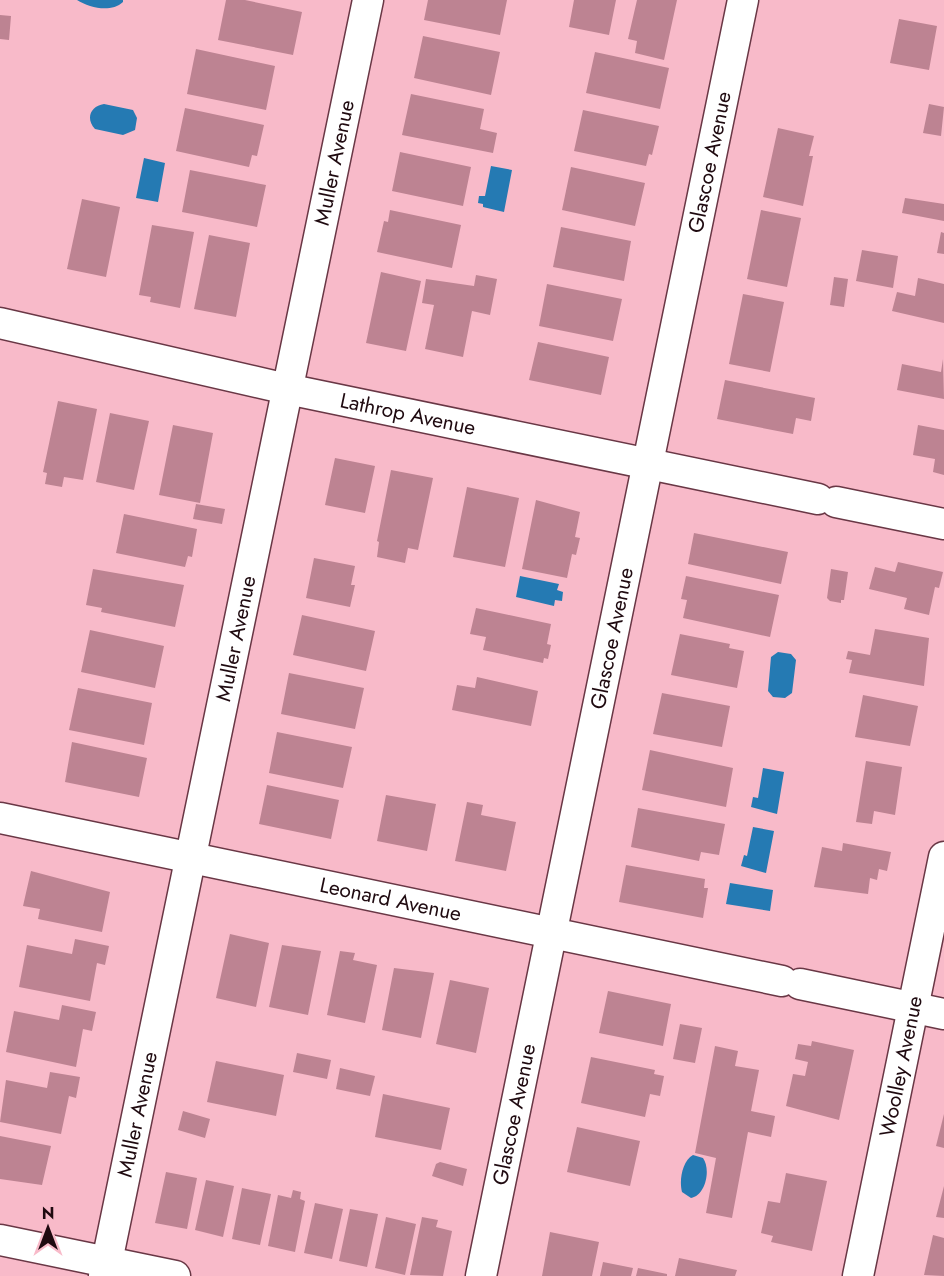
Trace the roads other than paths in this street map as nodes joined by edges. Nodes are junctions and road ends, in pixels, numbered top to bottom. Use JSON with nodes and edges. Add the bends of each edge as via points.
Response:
{"nodes":[{"id":1,"x":368,"y":0,"type":"edge"},
{"id":2,"x":743,"y":0,"type":"edge"},
{"id":3,"x":0,"y":323,"type":"edge"},
{"id":4,"x":287,"y":388,"type":"junction"},
{"id":5,"x":646,"y":464,"type":"junction"},
{"id":6,"x":944,"y":524,"type":"edge"},
{"id":7,"x":0,"y":818,"type":"edge"},
{"id":8,"x":944,"y":857,"type":"edge"},
{"id":9,"x":191,"y":860,"type":"junction"},
{"id":10,"x":551,"y":934,"type":"junction"},
{"id":11,"x":913,"y":1008,"type":"junction"},
{"id":12,"x":944,"y":1014,"type":"edge"},
{"id":13,"x":0,"y":1240,"type":"edge"},
{"id":14,"x":106,"y":1269,"type":"edge"},
{"id":15,"x":175,"y":1276,"type":"edge"},
{"id":16,"x":481,"y":1276,"type":"edge"},
{"id":17,"x":858,"y":1276,"type":"edge"}],
"edges":[{"from":1,"to":4,"type":"street","name":"Muller Avenue"},
{"from":2,"to":5,"type":"street","name":"Glascoe Avenue"},
{"from":3,"to":4,"type":"street","name":"Lathrop Avenue"},
{"from":4,"to":5,"type":"street","name":"Lathrop Avenue"},
{"from":4,"to":9,"type":"street","name":"Muller Avenue"},
{"from":5,"to":6,"type":"street","name":"Lathrop Avenue"},
{"from":5,"to":10,"type":"street","name":"Glascoe Avenue"},
{"from":7,"to":9,"type":"street","name":"Leonard Avenue"},
{"from":8,"to":11,"type":"street","name":"Woolley Avenue"},
{"from":9,"to":10,"type":"street","name":"Leonard Avenue"},
{"from":9,"to":14,"type":"street","name":"Muller Avenue"},
{"from":10,"to":11,"type":"street","name":"Leonard Avenue"},
{"from":10,"to":16,"type":"street","name":"Glascoe Avenue"},
{"from":11,"to":12,"type":"street","name":"Leonard Avenue"},
{"from":11,"to":17,"type":"street","name":"Woolley Avenue"},
{"from":13,"to":14,"type":"street"},
{"from":14,"to":15,"type":"street"}]}
